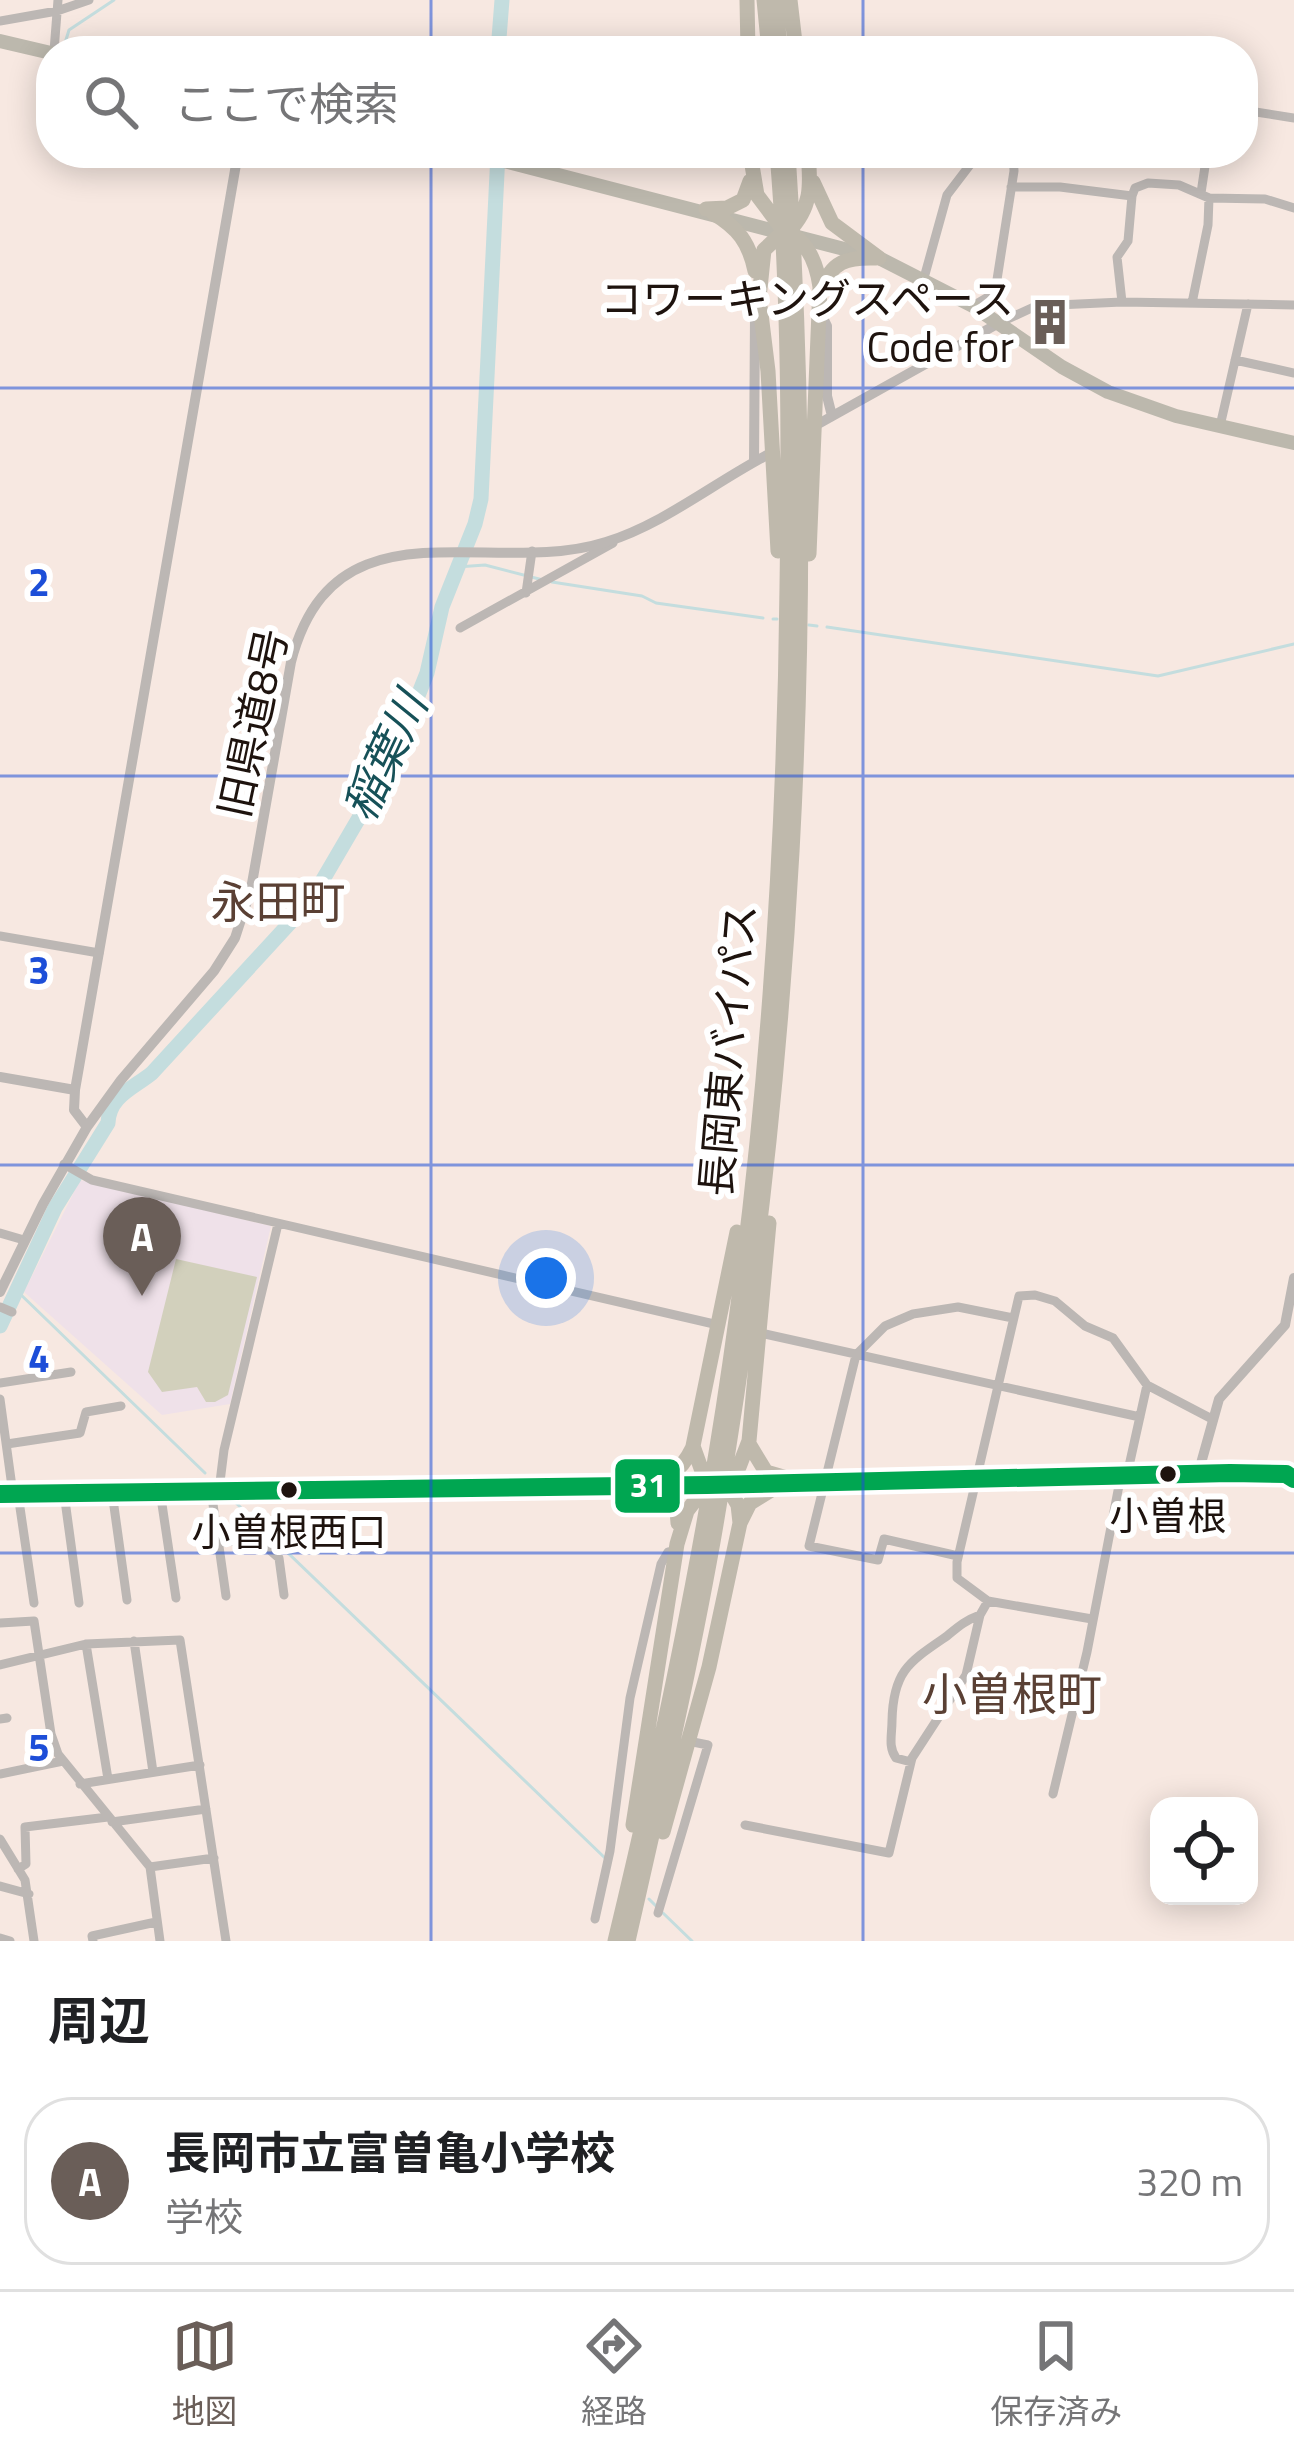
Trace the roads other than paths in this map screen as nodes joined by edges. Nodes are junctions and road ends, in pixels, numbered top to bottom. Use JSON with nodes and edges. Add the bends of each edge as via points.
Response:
{"nodes":[{"id":1,"x":89,"y":0,"type":"edge"},
{"id":2,"x":747,"y":0,"type":"edge"},
{"id":3,"x":764,"y":0,"type":"edge"},
{"id":4,"x":776,"y":0,"type":"edge"},
{"id":5,"x":790,"y":0,"type":"edge"},
{"id":6,"x":57,"y":6,"type":"edge"},
{"id":7,"x":0,"y":21,"type":"edge"},
{"id":8,"x":54,"y":36,"type":"edge"},
{"id":9,"x":748,"y":36,"type":"edge"},
{"id":10,"x":768,"y":36,"type":"edge"},
{"id":11,"x":779,"y":36,"type":"edge"},
{"id":12,"x":794,"y":36,"type":"edge"},
{"id":13,"x":0,"y":41,"type":"edge"},
{"id":14,"x":36,"y":48,"type":"edge"},
{"id":15,"x":1258,"y":112,"type":"edge"},
{"id":16,"x":1294,"y":118,"type":"edge"},
{"id":17,"x":235,"y":168,"type":"edge"},
{"id":18,"x":538,"y":168,"type":"edge"},
{"id":19,"x":750,"y":168,"type":"edge"},
{"id":20,"x":752,"y":168,"type":"edge"},
{"id":21,"x":781,"y":168,"type":"edge"},
{"id":22,"x":786,"y":168,"type":"edge"},
{"id":23,"x":809,"y":168,"type":"edge"},
{"id":24,"x":968,"y":168,"type":"edge"},
{"id":25,"x":1012,"y":168,"type":"edge"},
{"id":26,"x":1206,"y":168,"type":"edge"},
{"id":27,"x":810,"y":175,"type":"junction"},
{"id":28,"x":785,"y":182,"type":"junction"},
{"id":29,"x":1011,"y":187,"type":"junction"},
{"id":30,"x":1205,"y":195,"type":"junction"},
{"id":31,"x":1132,"y":196,"type":"junction"},
{"id":32,"x":1294,"y":208,"type":"edge"},
{"id":33,"x":708,"y":211,"type":"junction"},
{"id":34,"x":786,"y":231,"type":"junction"},
{"id":35,"x":880,"y":258,"type":"junction"},
{"id":36,"x":790,"y":272,"type":"junction"},
{"id":37,"x":924,"y":278,"type":"junction"},
{"id":38,"x":759,"y":300,"type":"junction"},
{"id":39,"x":1122,"y":302,"type":"junction"},
{"id":40,"x":1192,"y":303,"type":"junction"},
{"id":41,"x":1248,"y":304,"type":"junction"},
{"id":42,"x":1294,"y":305,"type":"edge"},
{"id":43,"x":973,"y":306,"type":"junction"},
{"id":44,"x":820,"y":307,"type":"junction"},
{"id":45,"x":999,"y":322,"type":"junction"},
{"id":46,"x":1234,"y":360,"type":"junction"},
{"id":47,"x":1294,"y":374,"type":"edge"},
{"id":48,"x":832,"y":416,"type":"junction"},
{"id":49,"x":820,"y":423,"type":"dead end"},
{"id":50,"x":1220,"y":426,"type":"junction"},
{"id":51,"x":1294,"y":443,"type":"edge"},
{"id":52,"x":769,"y":454,"type":"dead end"},
{"id":53,"x":754,"y":462,"type":"junction"},
{"id":54,"x":640,"y":528,"type":"junction"},
{"id":55,"x":532,"y":551,"type":"junction"},
{"id":56,"x":526,"y":593,"type":"junction"},
{"id":57,"x":787,"y":619,"type":"junction"},
{"id":58,"x":460,"y":628,"type":"dead end"},
{"id":59,"x":800,"y":633,"type":"junction"},
{"id":60,"x":0,"y":936,"type":"edge"},
{"id":61,"x":99,"y":953,"type":"junction"},
{"id":62,"x":772,"y":980,"type":"junction"},
{"id":63,"x":780,"y":1010,"type":"junction"},
{"id":64,"x":0,"y":1077,"type":"edge"},
{"id":65,"x":75,"y":1090,"type":"junction"},
{"id":66,"x":87,"y":1127,"type":"junction"},
{"id":67,"x":64,"y":1164,"type":"junction"},
{"id":68,"x":278,"y":1224,"type":"junction"},
{"id":69,"x":0,"y":1233,"type":"edge"},
{"id":70,"x":24,"y":1240,"type":"junction"},
{"id":71,"x":1294,"y":1278,"type":"edge"},
{"id":72,"x":0,"y":1292,"type":"edge"},
{"id":73,"x":0,"y":1306,"type":"edge"},
{"id":74,"x":12,"y":1312,"type":"dead end"},
{"id":75,"x":1013,"y":1318,"type":"junction"},
{"id":76,"x":714,"y":1324,"type":"dead end"},
{"id":77,"x":765,"y":1334,"type":"dead end"},
{"id":78,"x":856,"y":1355,"type":"junction"},
{"id":79,"x":71,"y":1372,"type":"dead end"},
{"id":80,"x":0,"y":1383,"type":"edge"},
{"id":81,"x":1147,"y":1384,"type":"junction"},
{"id":82,"x":998,"y":1388,"type":"junction"},
{"id":83,"x":0,"y":1399,"type":"edge"},
{"id":84,"x":121,"y":1406,"type":"dead end"},
{"id":85,"x":1139,"y":1417,"type":"junction"},
{"id":86,"x":1212,"y":1419,"type":"junction"},
{"id":87,"x":726,"y":1427,"type":"junction"},
{"id":88,"x":4,"y":1441,"type":"edge"},
{"id":89,"x":749,"y":1441,"type":"junction"},
{"id":90,"x":693,"y":1446,"type":"junction"},
{"id":91,"x":1198,"y":1474,"type":"junction"},
{"id":92,"x":1124,"y":1475,"type":"junction"},
{"id":93,"x":1290,"y":1477,"type":"edge"},
{"id":94,"x":977,"y":1480,"type":"junction"},
{"id":95,"x":784,"y":1482,"type":"junction"},
{"id":96,"x":825,"y":1482,"type":"junction"},
{"id":97,"x":804,"y":1483,"type":"junction"},
{"id":98,"x":726,"y":1484,"type":"junction"},
{"id":99,"x":635,"y":1485,"type":"junction"},
{"id":100,"x":658,"y":1485,"type":"junction"},
{"id":101,"x":707,"y":1485,"type":"junction"},
{"id":102,"x":215,"y":1490,"type":"junction"},
{"id":103,"x":160,"y":1491,"type":"junction"},
{"id":104,"x":112,"y":1492,"type":"junction"},
{"id":105,"x":64,"y":1493,"type":"junction"},
{"id":106,"x":10,"y":1494,"type":"edge"},
{"id":107,"x":740,"y":1523,"type":"junction"},
{"id":108,"x":708,"y":1539,"type":"junction"},
{"id":109,"x":219,"y":1543,"type":"junction"},
{"id":110,"x":676,"y":1548,"type":"junction"},
{"id":111,"x":958,"y":1556,"type":"junction"},
{"id":112,"x":284,"y":1595,"type":"dead end"},
{"id":113,"x":226,"y":1597,"type":"dead end"},
{"id":114,"x":176,"y":1598,"type":"dead end"},
{"id":115,"x":127,"y":1600,"type":"dead end"},
{"id":116,"x":988,"y":1601,"type":"junction"},
{"id":117,"x":34,"y":1603,"type":"dead end"},
{"id":118,"x":79,"y":1603,"type":"dead end"},
{"id":119,"x":980,"y":1615,"type":"junction"},
{"id":120,"x":1092,"y":1619,"type":"junction"},
{"id":121,"x":0,"y":1623,"type":"edge"},
{"id":122,"x":134,"y":1641,"type":"junction"},
{"id":123,"x":86,"y":1644,"type":"junction"},
{"id":124,"x":40,"y":1657,"type":"junction"},
{"id":125,"x":0,"y":1665,"type":"edge"},
{"id":126,"x":625,"y":1727,"type":"junction"},
{"id":127,"x":642,"y":1730,"type":"dead end"},
{"id":128,"x":693,"y":1742,"type":"dead end"},
{"id":129,"x":63,"y":1761,"type":"junction"},
{"id":130,"x":911,"y":1762,"type":"junction"},
{"id":131,"x":200,"y":1765,"type":"junction"},
{"id":132,"x":153,"y":1772,"type":"junction"},
{"id":133,"x":0,"y":1774,"type":"edge"},
{"id":134,"x":108,"y":1779,"type":"junction"},
{"id":135,"x":80,"y":1784,"type":"junction"},
{"id":136,"x":1053,"y":1794,"type":"dead end"},
{"id":137,"x":206,"y":1809,"type":"junction"},
{"id":138,"x":110,"y":1820,"type":"junction"},
{"id":139,"x":745,"y":1825,"type":"dead end"},
{"id":140,"x":0,"y":1839,"type":"edge"},
{"id":141,"x":214,"y":1858,"type":"junction"},
{"id":142,"x":151,"y":1867,"type":"junction"},
{"id":143,"x":18,"y":1869,"type":"junction"},
{"id":144,"x":0,"y":1886,"type":"edge"},
{"id":145,"x":29,"y":1894,"type":"junction"},
{"id":146,"x":659,"y":1908,"type":"dead end"},
{"id":147,"x":595,"y":1919,"type":"dead end"},
{"id":148,"x":156,"y":1922,"type":"junction"},
{"id":149,"x":0,"y":1938,"type":"edge"},
{"id":150,"x":10,"y":1941,"type":"edge"},
{"id":151,"x":34,"y":1941,"type":"edge"},
{"id":152,"x":93,"y":1941,"type":"edge"},
{"id":153,"x":160,"y":1941,"type":"edge"},
{"id":154,"x":226,"y":1941,"type":"edge"},
{"id":155,"x":614,"y":1941,"type":"edge"},
{"id":156,"x":631,"y":1941,"type":"edge"}],
"edges":[{"from":1,"to":6,"type":"street"},
{"from":2,"to":9,"type":"highway"},
{"from":3,"to":10,"type":"highway"},
{"from":4,"to":11,"type":"highway"},
{"from":5,"to":12,"type":"highway"},
{"from":6,"to":7,"type":"street"},
{"from":6,"to":8,"type":"street"},
{"from":13,"to":14,"type":"main road"},
{"from":15,"to":16,"type":"street"},
{"from":17,"to":61,"type":"street"},
{"from":18,"to":33,"type":"main road"},
{"from":19,"to":33,"type":"highway","via":[[743,200]]},
{"from":20,"to":34,"type":"highway","via":[[757,195]]},
{"from":21,"to":28,"type":"highway","name":"長岡東バイパス"},
{"from":22,"to":28,"type":"highway","name":"長岡東バイパス"},
{"from":23,"to":27,"type":"highway"},
{"from":24,"to":37,"type":"street","via":[[947,196]]},
{"from":25,"to":29,"type":"street"},
{"from":26,"to":30,"type":"street"},
{"from":27,"to":34,"type":"highway","via":[[806,209]]},
{"from":27,"to":35,"type":"highway","via":[[832,223]]},
{"from":28,"to":36,"type":"highway","name":"長岡東バイパス"},
{"from":29,"to":31,"type":"street"},
{"from":29,"to":43,"type":"street","via":[[994,292]]},
{"from":30,"to":31,"type":"street","via":[[1148,183]]},
{"from":30,"to":32,"type":"street"},
{"from":30,"to":40,"type":"street","via":[[1208,225]]},
{"from":31,"to":39,"type":"street","via":[[1128,241],[1117,257]]},
{"from":33,"to":34,"type":"main road"},
{"from":33,"to":38,"type":"highway","via":[[745,240]]},
{"from":34,"to":35,"type":"main road"},
{"from":34,"to":38,"type":"highway","via":[[764,250]]},
{"from":34,"to":44,"type":"highway","via":[[815,264]]},
{"from":35,"to":37,"type":"main road"},
{"from":35,"to":44,"type":"highway","via":[[835,265]]},
{"from":36,"to":57,"type":"highway","name":"長岡東バイパス"},
{"from":36,"to":59,"type":"highway","name":"長岡東バイパス"},
{"from":37,"to":43,"type":"main road"},
{"from":38,"to":53,"type":"street"},
{"from":38,"to":57,"type":"highway"},
{"from":39,"to":40,"type":"street"},
{"from":39,"to":45,"type":"street","via":[[1036,307]]},
{"from":40,"to":41,"type":"street"},
{"from":41,"to":42,"type":"street"},
{"from":41,"to":46,"type":"street"},
{"from":43,"to":45,"type":"main road"},
{"from":44,"to":48,"type":"street"},
{"from":44,"to":59,"type":"highway"},
{"from":45,"to":48,"type":"street"},
{"from":45,"to":50,"type":"main road","via":[[1108,392]]},
{"from":46,"to":47,"type":"street"},
{"from":46,"to":50,"type":"street"},
{"from":48,"to":49,"type":"street"},
{"from":50,"to":51,"type":"main road"},
{"from":52,"to":53,"type":"street"},
{"from":53,"to":54,"type":"street"},
{"from":54,"to":55,"type":"street","via":[[588,547]]},
{"from":54,"to":56,"type":"street"},
{"from":55,"to":56,"type":"street"},
{"from":55,"to":66,"type":"street","name":"旧県道8号","via":[[374,561],[315,604],[291,662],[235,938]]},
{"from":56,"to":58,"type":"street"},
{"from":57,"to":62,"type":"highway","name":"長岡東バイパス"},
{"from":59,"to":63,"type":"highway","name":"長岡東バイパス"},
{"from":60,"to":61,"type":"street"},
{"from":61,"to":65,"type":"street"},
{"from":62,"to":87,"type":"highway","name":"長岡東バイパス"},
{"from":62,"to":90,"type":"highway","via":[[734,1250]]},
{"from":63,"to":87,"type":"highway","name":"長岡東バイパス","via":[[755,1258]]},
{"from":63,"to":89,"type":"highway"},
{"from":64,"to":65,"type":"street"},
{"from":65,"to":66,"type":"street","via":[[74,1110]]},
{"from":66,"to":67,"type":"street","name":"旧県道8号"},
{"from":67,"to":68,"type":"street","via":[[92,1180]]},
{"from":67,"to":70,"type":"street","name":"旧県道8号"},
{"from":68,"to":76,"type":"street"},
{"from":68,"to":102,"type":"street"},
{"from":69,"to":70,"type":"street"},
{"from":70,"to":72,"type":"street","name":"旧県道8号"},
{"from":71,"to":86,"type":"street","via":[[1285,1325],[1224,1390]]},
{"from":73,"to":74,"type":"street"},
{"from":75,"to":78,"type":"street","via":[[958,1307],[913,1314],[885,1326]]},
{"from":75,"to":81,"type":"street","via":[[1019,1296],[1055,1301],[1113,1338]]},
{"from":75,"to":82,"type":"street"},
{"from":77,"to":78,"type":"street"},
{"from":78,"to":82,"type":"street"},
{"from":78,"to":96,"type":"street"},
{"from":79,"to":80,"type":"street"},
{"from":81,"to":85,"type":"street"},
{"from":81,"to":86,"type":"street"},
{"from":82,"to":85,"type":"street"},
{"from":82,"to":94,"type":"street"},
{"from":83,"to":88,"type":"street"},
{"from":84,"to":88,"type":"street","via":[[86,1412],[80,1432]]},
{"from":85,"to":92,"type":"street"},
{"from":86,"to":91,"type":"street"},
{"from":87,"to":108,"type":"highway","name":"長岡東バイパス"},
{"from":88,"to":106,"type":"street"},
{"from":89,"to":97,"type":"highway","via":[[760,1468]]},
{"from":89,"to":98,"type":"highway"},
{"from":90,"to":99,"type":"highway","via":[[673,1475]]},
{"from":90,"to":101,"type":"highway"},
{"from":91,"to":92,"type":"street"},
{"from":91,"to":93,"type":"street"},
{"from":92,"to":94,"type":"street"},
{"from":92,"to":120,"type":"street"},
{"from":94,"to":96,"type":"street"},
{"from":94,"to":111,"type":"street"},
{"from":95,"to":97,"type":"street"},
{"from":95,"to":98,"type":"street"},
{"from":95,"to":107,"type":"highway","via":[[750,1503]]},
{"from":96,"to":97,"type":"street"},
{"from":96,"to":111,"type":"street","via":[[809,1546],[878,1560],[884,1540]]},
{"from":98,"to":101,"type":"street"},
{"from":98,"to":107,"type":"highway"},
{"from":99,"to":100,"type":"street"},
{"from":99,"to":102,"type":"street"},
{"from":100,"to":101,"type":"street"},
{"from":100,"to":110,"type":"highway","via":[[678,1504]]},
{"from":101,"to":110,"type":"highway","via":[[687,1510]]},
{"from":102,"to":103,"type":"street"},
{"from":102,"to":109,"type":"street"},
{"from":103,"to":104,"type":"street"},
{"from":103,"to":114,"type":"street"},
{"from":104,"to":105,"type":"street"},
{"from":104,"to":115,"type":"street"},
{"from":105,"to":106,"type":"street"},
{"from":105,"to":118,"type":"street"},
{"from":106,"to":117,"type":"street"},
{"from":107,"to":156,"type":"highway","via":[[709,1666]]},
{"from":108,"to":155,"type":"highway","name":"長岡東バイパス"},
{"from":108,"to":156,"type":"highway","name":"長岡東バイパス"},
{"from":109,"to":112,"type":"street","via":[[256,1538],[279,1558]]},
{"from":109,"to":113,"type":"street"},
{"from":110,"to":126,"type":"street","via":[[662,1564]]},
{"from":110,"to":155,"type":"highway"},
{"from":111,"to":116,"type":"street","via":[[957,1578]]},
{"from":116,"to":119,"type":"street"},
{"from":116,"to":120,"type":"street"},
{"from":119,"to":130,"type":"street","via":[[966,1675]]},
{"from":119,"to":130,"type":"street","via":[[923,1650],[899,1678],[890,1750]]},
{"from":120,"to":136,"type":"street"},
{"from":121,"to":124,"type":"street","via":[[34,1621]]},
{"from":122,"to":123,"type":"street"},
{"from":122,"to":131,"type":"street","via":[[180,1640]]},
{"from":122,"to":132,"type":"street"},
{"from":123,"to":124,"type":"street"},
{"from":123,"to":134,"type":"street"},
{"from":124,"to":125,"type":"street"},
{"from":124,"to":129,"type":"street"},
{"from":126,"to":127,"type":"street"},
{"from":126,"to":147,"type":"street"},
{"from":128,"to":146,"type":"street","via":[[708,1745]]},
{"from":129,"to":133,"type":"street"},
{"from":129,"to":135,"type":"street"},
{"from":130,"to":139,"type":"street","via":[[889,1852]]},
{"from":131,"to":132,"type":"street"},
{"from":131,"to":137,"type":"street"},
{"from":132,"to":134,"type":"street"},
{"from":134,"to":135,"type":"street"},
{"from":135,"to":138,"type":"street"},
{"from":137,"to":138,"type":"street"},
{"from":137,"to":141,"type":"street"},
{"from":138,"to":142,"type":"street"},
{"from":138,"to":143,"type":"street","via":[[25,1827],[26,1864]]},
{"from":140,"to":143,"type":"street"},
{"from":141,"to":142,"type":"street"},
{"from":141,"to":154,"type":"street"},
{"from":142,"to":148,"type":"street"},
{"from":143,"to":145,"type":"street"},
{"from":144,"to":145,"type":"street"},
{"from":145,"to":151,"type":"street"},
{"from":148,"to":152,"type":"street"},
{"from":148,"to":153,"type":"street"},
{"from":149,"to":150,"type":"street"}]}
